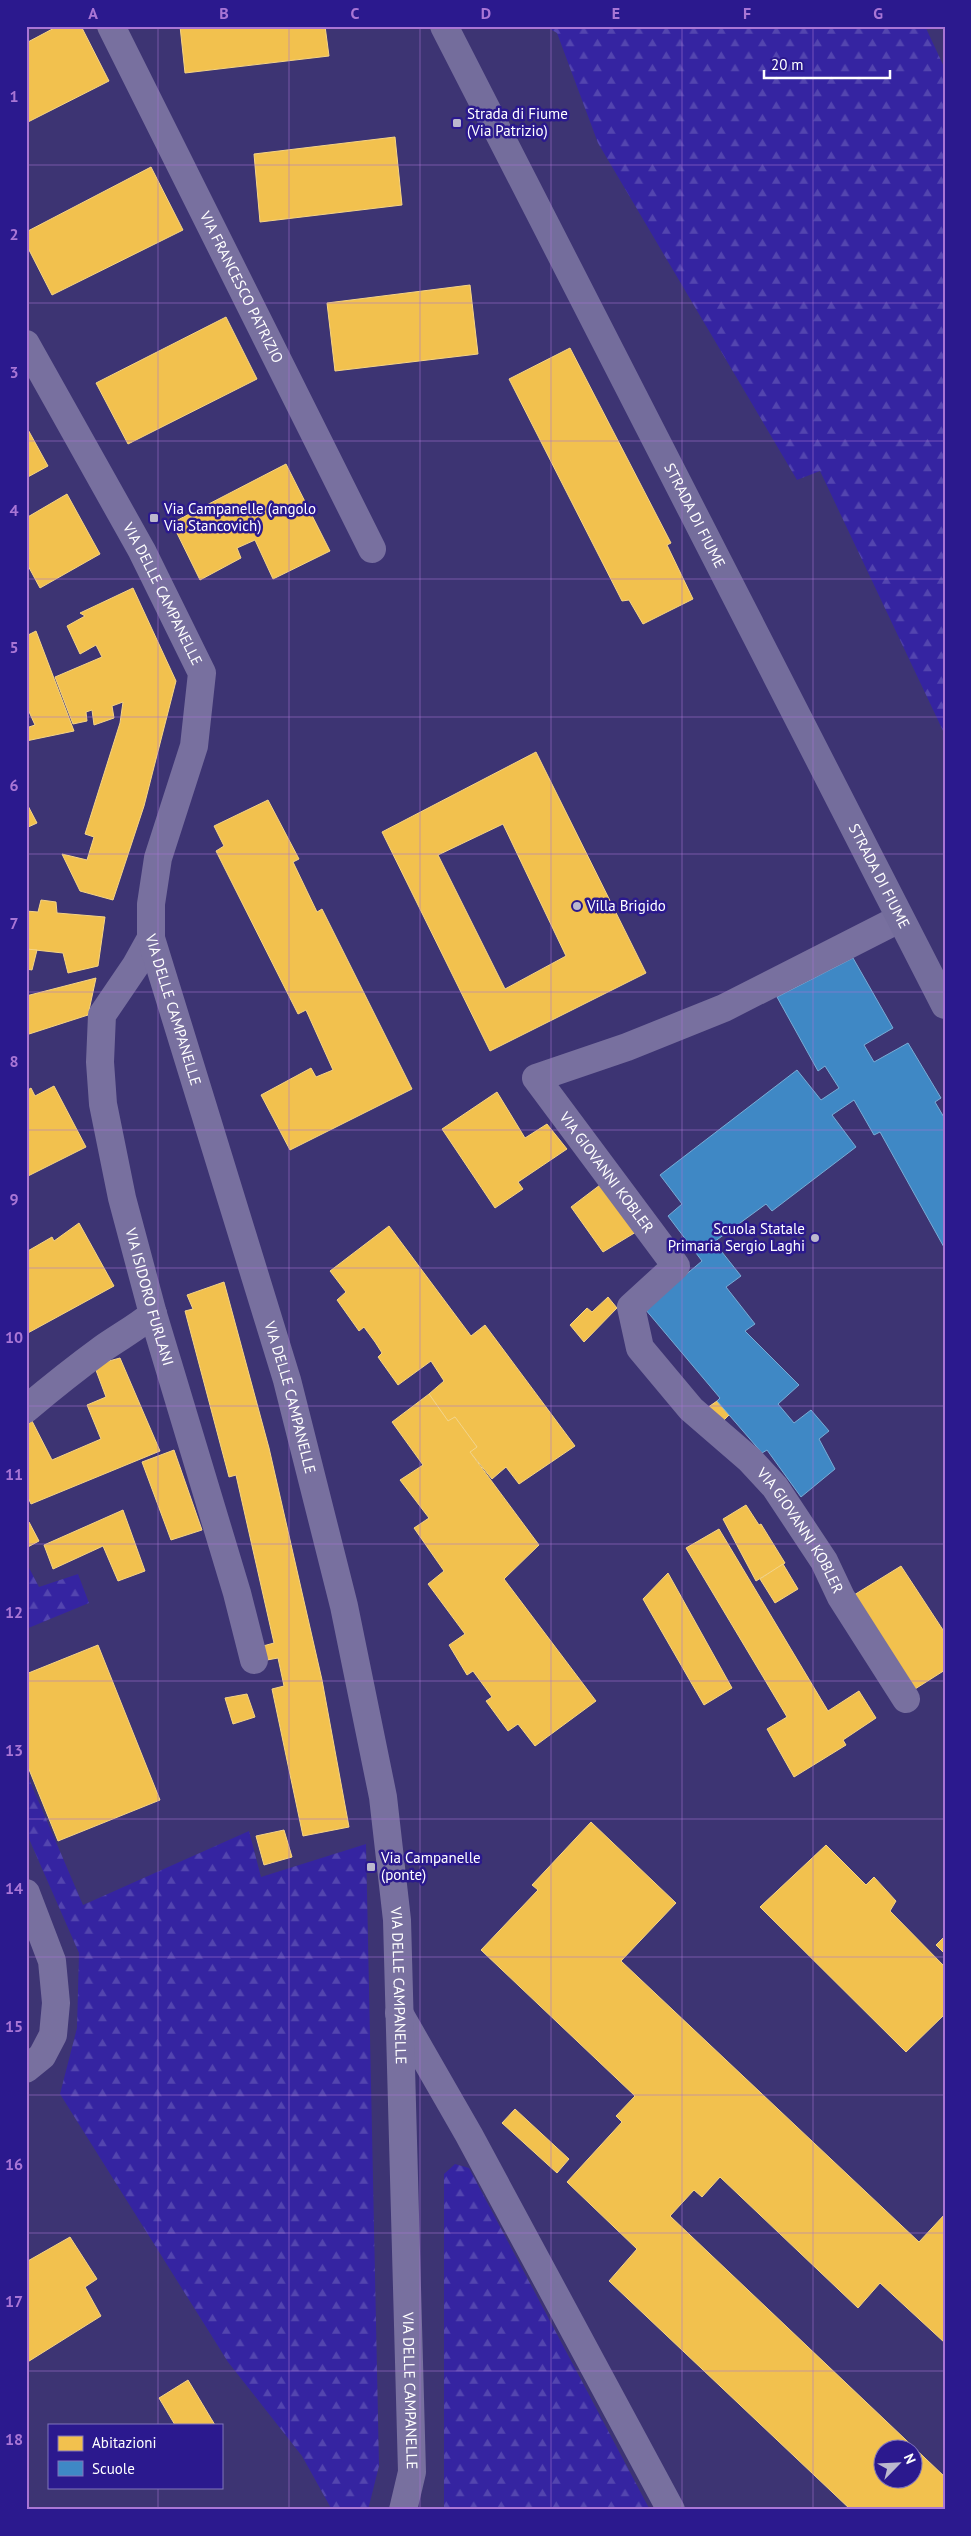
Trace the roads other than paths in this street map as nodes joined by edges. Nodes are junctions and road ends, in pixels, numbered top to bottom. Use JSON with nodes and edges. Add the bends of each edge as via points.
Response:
{"nodes":[{"id":1,"x":111,"y":26,"type":"edge"},
{"id":2,"x":444,"y":26,"type":"edge"},
{"id":3,"x":26,"y":344,"type":"edge"},
{"id":4,"x":372,"y":549,"type":"dead end"},
{"id":5,"x":899,"y":919,"type":"junction"},
{"id":6,"x":151,"y":938,"type":"junction"},
{"id":7,"x":945,"y":1005,"type":"edge"},
{"id":8,"x":153,"y":1314,"type":"junction"},
{"id":9,"x":26,"y":1409,"type":"edge"},
{"id":10,"x":254,"y":1660,"type":"dead end"},
{"id":11,"x":906,"y":1699,"type":"dead end"},
{"id":12,"x":26,"y":1893,"type":"edge"},
{"id":13,"x":399,"y":2013,"type":"junction"},
{"id":14,"x":26,"y":2069,"type":"edge"},
{"id":15,"x":403,"y":2510,"type":"edge"},
{"id":16,"x":671,"y":2510,"type":"edge"}],
"edges":[{"from":1,"to":4,"type":"street","name":"VIA FRANCESCO PATRIZIO"},
{"from":2,"to":5,"type":"main road","name":"STRADA DI FIUME"},
{"from":3,"to":6,"type":"street","name":"VIA DELLE CAMPANELLE","via":[[142,551],[202,673],[194,746],[158,858],[151,904]]},
{"from":5,"to":7,"type":"main road","name":"STRADA DI FIUME"},
{"from":5,"to":11,"type":"street","name":"VIA GIOVANNI KOBLER","via":[[724,1008],[627,1047],[536,1078],[676,1266],[631,1307],[640,1348],[691,1409],[750,1460],[775,1487],[824,1561],[841,1597]]},
{"from":6,"to":8,"type":"street","name":"VIA ISIDORO FURLANI","via":[[102,1015],[100,1062],[103,1104],[122,1198]]},
{"from":6,"to":13,"type":"street","name":"VIA DELLE CAMPANELLE","via":[[287,1380],[344,1606],[383,1797],[397,1920]]},
{"from":8,"to":9,"type":"street","via":[[132,1332],[67,1375]]},
{"from":8,"to":10,"type":"street","name":"VIA ISIDORO FURLANI","via":[[238,1593]]},
{"from":12,"to":14,"type":"street","via":[[52,1961],[56,2003],[53,2035],[42,2056]]},
{"from":13,"to":15,"type":"street","name":"VIA DELLE CAMPANELLE","via":[[412,2472]]},
{"from":13,"to":16,"type":"street","via":[[469,2134]]}]}
